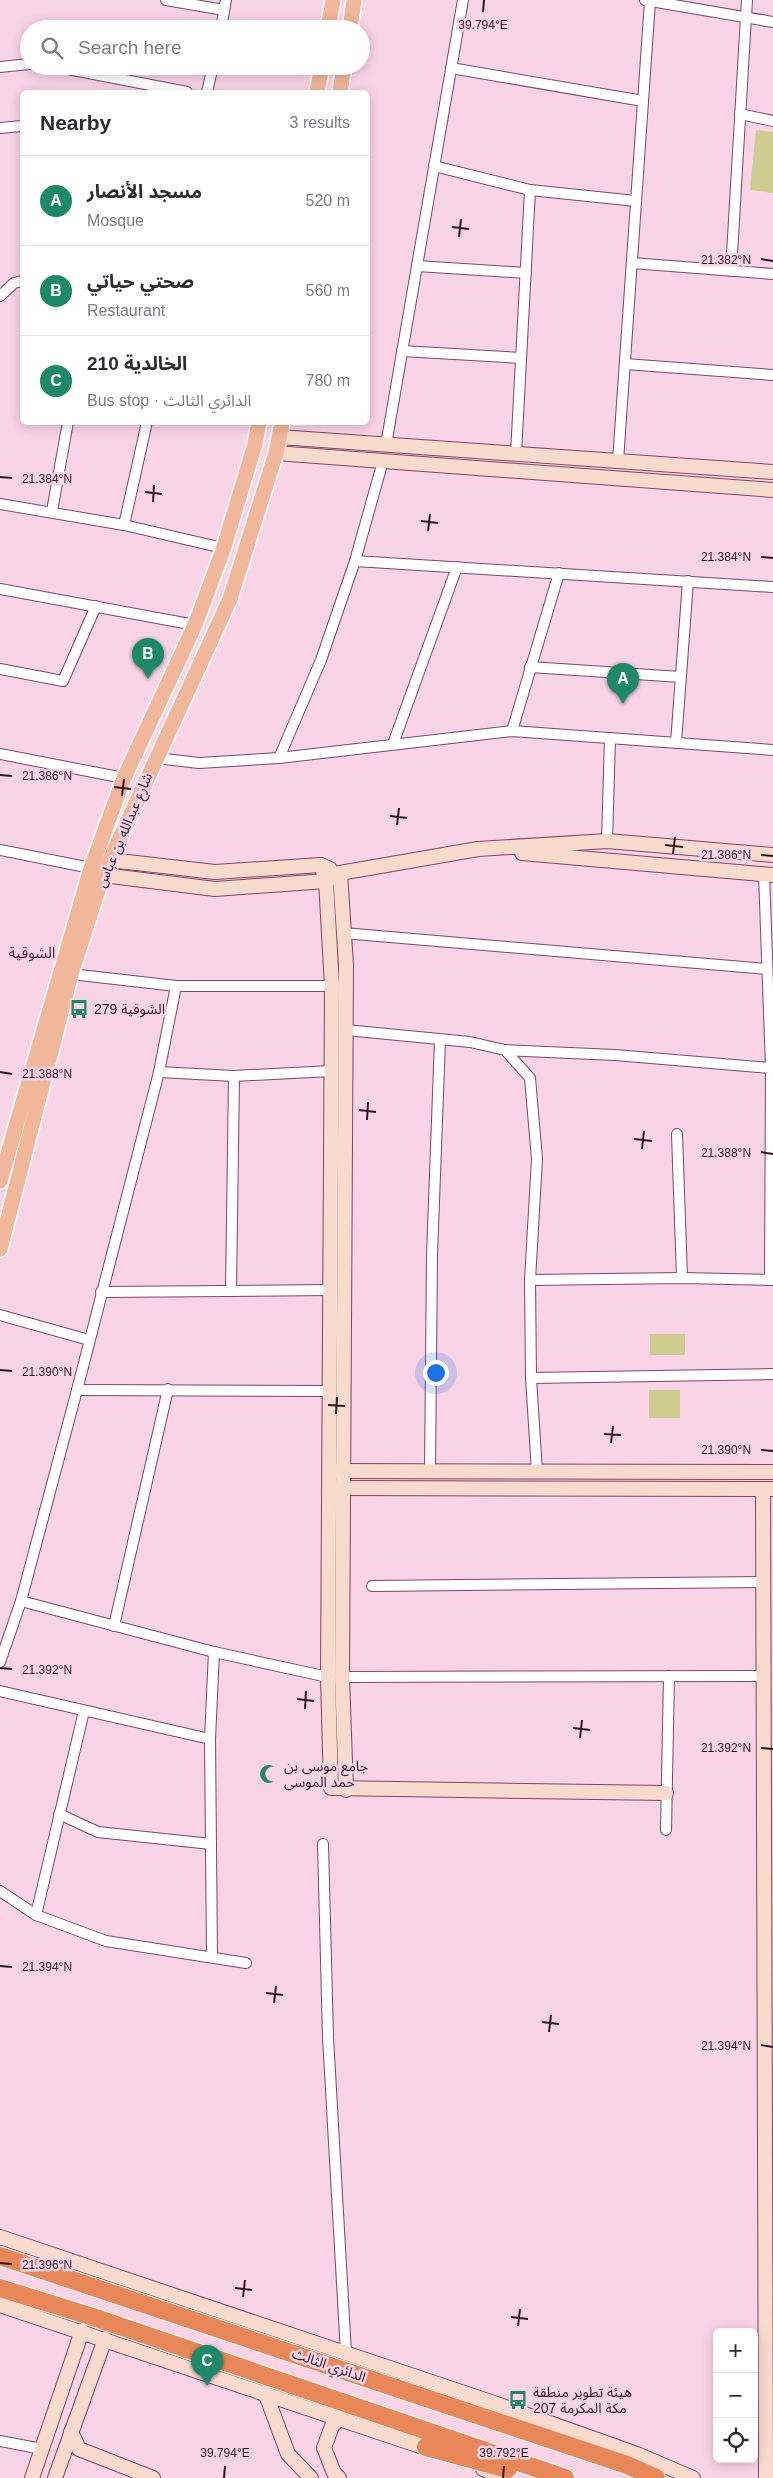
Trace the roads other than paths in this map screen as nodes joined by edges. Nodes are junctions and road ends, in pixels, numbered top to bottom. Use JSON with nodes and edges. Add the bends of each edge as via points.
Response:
{"nodes":[{"id":1,"x":166,"y":0,"type":"edge"},
{"id":2,"x":333,"y":0,"type":"edge"},
{"id":3,"x":354,"y":0,"type":"edge"},
{"id":4,"x":463,"y":0,"type":"edge"},
{"id":5,"x":748,"y":0,"type":"edge"},
{"id":6,"x":647,"y":1,"type":"edge"},
{"id":7,"x":225,"y":5,"type":"edge"},
{"id":8,"x":746,"y":18,"type":"junction"},
{"id":9,"x":222,"y":20,"type":"edge"},
{"id":10,"x":330,"y":20,"type":"edge"},
{"id":11,"x":351,"y":20,"type":"edge"},
{"id":12,"x":773,"y":22,"type":"edge"},
{"id":13,"x":20,"y":65,"type":"edge"},
{"id":14,"x":0,"y":67,"type":"edge"},
{"id":15,"x":451,"y":68,"type":"junction"},
{"id":16,"x":99,"y":75,"type":"edge"},
{"id":17,"x":211,"y":75,"type":"edge"},
{"id":18,"x":320,"y":75,"type":"edge"},
{"id":19,"x":343,"y":75,"type":"edge"},
{"id":20,"x":177,"y":90,"type":"edge"},
{"id":21,"x":207,"y":90,"type":"edge"},
{"id":22,"x":317,"y":90,"type":"edge"},
{"id":23,"x":340,"y":90,"type":"edge"},
{"id":24,"x":643,"y":101,"type":"junction"},
{"id":25,"x":740,"y":114,"type":"junction"},
{"id":26,"x":773,"y":121,"type":"edge"},
{"id":27,"x":20,"y":126,"type":"edge"},
{"id":28,"x":0,"y":128,"type":"edge"},
{"id":29,"x":434,"y":166,"type":"junction"},
{"id":30,"x":530,"y":190,"type":"junction"},
{"id":31,"x":636,"y":201,"type":"junction"},
{"id":32,"x":632,"y":263,"type":"junction"},
{"id":33,"x":417,"y":266,"type":"junction"},
{"id":34,"x":731,"y":271,"type":"junction"},
{"id":35,"x":526,"y":273,"type":"junction"},
{"id":36,"x":773,"y":274,"type":"edge"},
{"id":37,"x":20,"y":282,"type":"edge"},
{"id":38,"x":0,"y":296,"type":"edge"},
{"id":39,"x":402,"y":351,"type":"junction"},
{"id":40,"x":521,"y":358,"type":"junction"},
{"id":41,"x":625,"y":364,"type":"junction"},
{"id":42,"x":773,"y":375,"type":"edge"},
{"id":43,"x":67,"y":425,"type":"edge"},
{"id":44,"x":146,"y":425,"type":"edge"},
{"id":45,"x":258,"y":425,"type":"edge"},
{"id":46,"x":280,"y":430,"type":"edge"},
{"id":47,"x":386,"y":445,"type":"junction"},
{"id":48,"x":276,"y":453,"type":"junction"},
{"id":49,"x":516,"y":454,"type":"junction"},
{"id":50,"x":383,"y":461,"type":"junction"},
{"id":51,"x":618,"y":461,"type":"junction"},
{"id":52,"x":773,"y":472,"type":"edge"},
{"id":53,"x":773,"y":490,"type":"edge"},
{"id":54,"x":0,"y":504,"type":"edge"},
{"id":55,"x":52,"y":511,"type":"junction"},
{"id":56,"x":124,"y":525,"type":"junction"},
{"id":57,"x":223,"y":548,"type":"junction"},
{"id":58,"x":355,"y":561,"type":"junction"},
{"id":59,"x":456,"y":567,"type":"junction"},
{"id":60,"x":559,"y":573,"type":"junction"},
{"id":61,"x":688,"y":582,"type":"junction"},
{"id":62,"x":773,"y":587,"type":"edge"},
{"id":63,"x":0,"y":589,"type":"edge"},
{"id":64,"x":96,"y":606,"type":"junction"},
{"id":65,"x":196,"y":625,"type":"junction"},
{"id":66,"x":530,"y":667,"type":"junction"},
{"id":67,"x":0,"y":669,"type":"edge"},
{"id":68,"x":681,"y":677,"type":"junction"},
{"id":69,"x":512,"y":731,"type":"junction"},
{"id":70,"x":610,"y":738,"type":"junction"},
{"id":71,"x":676,"y":743,"type":"junction"},
{"id":72,"x":393,"y":744,"type":"junction"},
{"id":73,"x":773,"y":750,"type":"edge"},
{"id":74,"x":0,"y":754,"type":"edge"},
{"id":75,"x":156,"y":758,"type":"junction"},
{"id":76,"x":279,"y":758,"type":"junction"},
{"id":77,"x":124,"y":778,"type":"junction"},
{"id":78,"x":607,"y":841,"type":"junction"},
{"id":79,"x":478,"y":849,"type":"junction"},
{"id":80,"x":0,"y":850,"type":"edge"},
{"id":81,"x":773,"y":855,"type":"edge"},
{"id":82,"x":110,"y":860,"type":"junction"},
{"id":83,"x":321,"y":865,"type":"junction"},
{"id":84,"x":97,"y":872,"type":"junction"},
{"id":85,"x":340,"y":873,"type":"junction"},
{"id":86,"x":769,"y":875,"type":"edge"},
{"id":87,"x":326,"y":881,"type":"junction"},
{"id":88,"x":344,"y":933,"type":"junction"},
{"id":89,"x":768,"y":969,"type":"junction"},
{"id":90,"x":71,"y":974,"type":"junction"},
{"id":91,"x":176,"y":986,"type":"junction"},
{"id":92,"x":332,"y":986,"type":"junction"},
{"id":93,"x":346,"y":1030,"type":"junction"},
{"id":94,"x":440,"y":1040,"type":"junction"},
{"id":95,"x":505,"y":1050,"type":"junction"},
{"id":96,"x":771,"y":1068,"type":"junction"},
{"id":97,"x":331,"y":1071,"type":"junction"},
{"id":98,"x":159,"y":1072,"type":"junction"},
{"id":99,"x":234,"y":1076,"type":"junction"},
{"id":100,"x":677,"y":1134,"type":"dead end"},
{"id":101,"x":0,"y":1181,"type":"edge"},
{"id":102,"x":0,"y":1249,"type":"edge"},
{"id":103,"x":682,"y":1278,"type":"junction"},
{"id":104,"x":530,"y":1280,"type":"junction"},
{"id":105,"x":772,"y":1280,"type":"edge"},
{"id":106,"x":330,"y":1290,"type":"junction"},
{"id":107,"x":230,"y":1291,"type":"junction"},
{"id":108,"x":101,"y":1292,"type":"junction"},
{"id":109,"x":0,"y":1315,"type":"edge"},
{"id":110,"x":89,"y":1340,"type":"junction"},
{"id":111,"x":773,"y":1374,"type":"edge"},
{"id":112,"x":531,"y":1378,"type":"junction"},
{"id":113,"x":168,"y":1389,"type":"junction"},
{"id":114,"x":77,"y":1390,"type":"junction"},
{"id":115,"x":329,"y":1391,"type":"junction"},
{"id":116,"x":336,"y":1471,"type":"junction"},
{"id":117,"x":430,"y":1471,"type":"junction"},
{"id":118,"x":536,"y":1472,"type":"junction"},
{"id":119,"x":773,"y":1472,"type":"edge"},
{"id":120,"x":329,"y":1488,"type":"junction"},
{"id":121,"x":343,"y":1488,"type":"junction"},
{"id":122,"x":768,"y":1489,"type":"edge"},
{"id":123,"x":764,"y":1582,"type":"junction"},
{"id":124,"x":372,"y":1586,"type":"dead end"},
{"id":125,"x":21,"y":1601,"type":"junction"},
{"id":126,"x":114,"y":1626,"type":"junction"},
{"id":127,"x":214,"y":1652,"type":"junction"},
{"id":128,"x":0,"y":1662,"type":"edge"},
{"id":129,"x":669,"y":1676,"type":"junction"},
{"id":130,"x":764,"y":1676,"type":"junction"},
{"id":131,"x":335,"y":1677,"type":"junction"},
{"id":132,"x":0,"y":1691,"type":"edge"},
{"id":133,"x":84,"y":1711,"type":"junction"},
{"id":134,"x":210,"y":1739,"type":"junction"},
{"id":135,"x":666,"y":1793,"type":"junction"},
{"id":136,"x":59,"y":1814,"type":"junction"},
{"id":137,"x":666,"y":1830,"type":"dead end"},
{"id":138,"x":210,"y":1844,"type":"junction"},
{"id":139,"x":323,"y":1844,"type":"dead end"},
{"id":140,"x":0,"y":1891,"type":"edge"},
{"id":141,"x":36,"y":1915,"type":"junction"},
{"id":142,"x":212,"y":1957,"type":"junction"},
{"id":143,"x":246,"y":1963,"type":"dead end"},
{"id":144,"x":0,"y":2237,"type":"edge"},
{"id":145,"x":0,"y":2256,"type":"edge"},
{"id":146,"x":0,"y":2288,"type":"edge"},
{"id":147,"x":0,"y":2305,"type":"edge"},
{"id":148,"x":82,"y":2331,"type":"junction"},
{"id":149,"x":105,"y":2339,"type":"junction"},
{"id":150,"x":346,"y":2353,"type":"junction"},
{"id":151,"x":265,"y":2392,"type":"junction"},
{"id":152,"x":340,"y":2418,"type":"junction"},
{"id":153,"x":71,"y":2432,"type":"junction"},
{"id":154,"x":0,"y":2441,"type":"edge"},
{"id":155,"x":426,"y":2447,"type":"junction"},
{"id":156,"x":42,"y":2449,"type":"junction"},
{"id":157,"x":32,"y":2478,"type":"edge"},
{"id":158,"x":55,"y":2478,"type":"edge"},
{"id":159,"x":153,"y":2478,"type":"edge"},
{"id":160,"x":310,"y":2478,"type":"edge"},
{"id":161,"x":339,"y":2478,"type":"edge"},
{"id":162,"x":506,"y":2478,"type":"edge"},
{"id":163,"x":542,"y":2478,"type":"edge"},
{"id":164,"x":565,"y":2478,"type":"edge"},
{"id":165,"x":656,"y":2478,"type":"edge"},
{"id":166,"x":693,"y":2478,"type":"edge"},
{"id":167,"x":766,"y":2478,"type":"edge"}],
"edges":[{"from":1,"to":7,"type":"street"},
{"from":2,"to":10,"type":"main road"},
{"from":3,"to":11,"type":"main road"},
{"from":4,"to":15,"type":"street"},
{"from":5,"to":8,"type":"street"},
{"from":6,"to":8,"type":"street"},
{"from":6,"to":24,"type":"street"},
{"from":7,"to":9,"type":"street"},
{"from":8,"to":12,"type":"street"},
{"from":8,"to":25,"type":"street"},
{"from":13,"to":14,"type":"street"},
{"from":15,"to":24,"type":"street"},
{"from":15,"to":29,"type":"street"},
{"from":16,"to":20,"type":"street"},
{"from":17,"to":21,"type":"street"},
{"from":18,"to":22,"type":"main road"},
{"from":19,"to":23,"type":"main road"},
{"from":24,"to":31,"type":"street"},
{"from":25,"to":26,"type":"street"},
{"from":25,"to":34,"type":"street"},
{"from":27,"to":28,"type":"street"},
{"from":29,"to":30,"type":"street"},
{"from":29,"to":33,"type":"street"},
{"from":30,"to":31,"type":"street"},
{"from":30,"to":35,"type":"street"},
{"from":31,"to":32,"type":"street"},
{"from":32,"to":34,"type":"street"},
{"from":32,"to":41,"type":"street"},
{"from":33,"to":35,"type":"street"},
{"from":33,"to":39,"type":"street"},
{"from":34,"to":36,"type":"street"},
{"from":35,"to":40,"type":"street"},
{"from":37,"to":38,"type":"street"},
{"from":39,"to":40,"type":"street"},
{"from":39,"to":47,"type":"street"},
{"from":40,"to":49,"type":"street"},
{"from":41,"to":42,"type":"street"},
{"from":41,"to":51,"type":"street"},
{"from":43,"to":55,"type":"street"},
{"from":44,"to":56,"type":"street"},
{"from":45,"to":57,"type":"main road","name":"شارع عبدالله بن عباس"},
{"from":46,"to":47,"type":"street"},
{"from":46,"to":48,"type":"main road","name":"شارع عبدالله بن عباس"},
{"from":47,"to":49,"type":"street"},
{"from":48,"to":50,"type":"street"},
{"from":48,"to":75,"type":"main road","name":"شارع عبدالله بن عباس","via":[[230,599]]},
{"from":49,"to":51,"type":"street"},
{"from":50,"to":53,"type":"street"},
{"from":50,"to":58,"type":"street"},
{"from":51,"to":52,"type":"street"},
{"from":54,"to":55,"type":"street"},
{"from":55,"to":56,"type":"street"},
{"from":56,"to":57,"type":"street"},
{"from":57,"to":65,"type":"main road","name":"شارع عبدالله بن عباس"},
{"from":58,"to":59,"type":"street"},
{"from":58,"to":76,"type":"street","via":[[321,660]]},
{"from":59,"to":60,"type":"street"},
{"from":59,"to":72,"type":"street"},
{"from":60,"to":61,"type":"street"},
{"from":60,"to":66,"type":"street"},
{"from":61,"to":62,"type":"street"},
{"from":61,"to":68,"type":"street"},
{"from":63,"to":64,"type":"street"},
{"from":64,"to":65,"type":"street"},
{"from":64,"to":67,"type":"street","via":[[63,681]]},
{"from":65,"to":77,"type":"main road","name":"شارع عبدالله بن عباس"},
{"from":66,"to":68,"type":"street"},
{"from":66,"to":69,"type":"street"},
{"from":68,"to":71,"type":"street"},
{"from":69,"to":70,"type":"street"},
{"from":69,"to":72,"type":"street"},
{"from":70,"to":71,"type":"street"},
{"from":70,"to":78,"type":"street"},
{"from":71,"to":73,"type":"street"},
{"from":72,"to":76,"type":"street"},
{"from":74,"to":77,"type":"street"},
{"from":75,"to":76,"type":"street","via":[[199,763]]},
{"from":75,"to":82,"type":"main road","name":"شارع عبدالله بن عباس"},
{"from":77,"to":84,"type":"main road","name":"شارع عبدالله بن عباس"},
{"from":78,"to":79,"type":"street"},
{"from":78,"to":81,"type":"street"},
{"from":79,"to":85,"type":"street"},
{"from":79,"to":86,"type":"street"},
{"from":80,"to":84,"type":"street"},
{"from":82,"to":83,"type":"street","via":[[215,872]]},
{"from":82,"to":84,"type":"main road","name":"شارع عبدالله بن عباس"},
{"from":83,"to":85,"type":"street"},
{"from":83,"to":87,"type":"street"},
{"from":84,"to":87,"type":"street","via":[[215,889]]},
{"from":84,"to":90,"type":"main road","name":"شارع عبدالله بن عباس"},
{"from":84,"to":101,"type":"main road","name":"شارع عبدالله بن عباس"},
{"from":85,"to":87,"type":"street"},
{"from":85,"to":88,"type":"street"},
{"from":86,"to":89,"type":"street"},
{"from":87,"to":92,"type":"street"},
{"from":88,"to":89,"type":"street"},
{"from":88,"to":93,"type":"street"},
{"from":89,"to":96,"type":"street"},
{"from":90,"to":91,"type":"street"},
{"from":90,"to":102,"type":"main road","name":"شارع عبدالله بن عباس"},
{"from":91,"to":92,"type":"street"},
{"from":91,"to":98,"type":"street"},
{"from":92,"to":97,"type":"street"},
{"from":93,"to":94,"type":"street"},
{"from":93,"to":116,"type":"street"},
{"from":94,"to":95,"type":"street","via":[[470,1042]]},
{"from":94,"to":117,"type":"street","via":[[432,1255]]},
{"from":95,"to":96,"type":"street"},
{"from":95,"to":104,"type":"street","via":[[530,1078],[537,1159]]},
{"from":96,"to":105,"type":"street"},
{"from":97,"to":99,"type":"street"},
{"from":97,"to":106,"type":"street"},
{"from":98,"to":99,"type":"street"},
{"from":98,"to":108,"type":"street"},
{"from":99,"to":107,"type":"street"},
{"from":100,"to":103,"type":"street"},
{"from":103,"to":104,"type":"street"},
{"from":103,"to":105,"type":"street"},
{"from":104,"to":112,"type":"street"},
{"from":106,"to":107,"type":"street"},
{"from":106,"to":115,"type":"street"},
{"from":107,"to":108,"type":"street"},
{"from":108,"to":110,"type":"street"},
{"from":109,"to":110,"type":"street"},
{"from":110,"to":114,"type":"street"},
{"from":111,"to":112,"type":"street"},
{"from":112,"to":118,"type":"street"},
{"from":113,"to":114,"type":"street"},
{"from":113,"to":115,"type":"street"},
{"from":113,"to":126,"type":"street"},
{"from":114,"to":125,"type":"street"},
{"from":115,"to":116,"type":"street"},
{"from":116,"to":117,"type":"street"},
{"from":116,"to":120,"type":"street"},
{"from":116,"to":121,"type":"street"},
{"from":117,"to":118,"type":"street"},
{"from":118,"to":119,"type":"street"},
{"from":120,"to":121,"type":"street"},
{"from":120,"to":131,"type":"street"},
{"from":121,"to":122,"type":"street"},
{"from":121,"to":131,"type":"street"},
{"from":122,"to":123,"type":"street"},
{"from":123,"to":124,"type":"street"},
{"from":123,"to":130,"type":"street"},
{"from":125,"to":126,"type":"street"},
{"from":125,"to":128,"type":"street"},
{"from":126,"to":127,"type":"street"},
{"from":127,"to":131,"type":"street"},
{"from":127,"to":134,"type":"street"},
{"from":129,"to":130,"type":"street"},
{"from":129,"to":131,"type":"street"},
{"from":129,"to":135,"type":"street"},
{"from":130,"to":167,"type":"street"},
{"from":131,"to":135,"type":"street","via":[[346,1790]]},
{"from":132,"to":133,"type":"street"},
{"from":133,"to":134,"type":"street"},
{"from":133,"to":136,"type":"street"},
{"from":134,"to":138,"type":"street"},
{"from":135,"to":137,"type":"street"},
{"from":136,"to":138,"type":"street","via":[[98,1832]]},
{"from":136,"to":141,"type":"street"},
{"from":138,"to":142,"type":"street"},
{"from":139,"to":150,"type":"street","via":[[328,2037]]},
{"from":140,"to":141,"type":"street"},
{"from":141,"to":142,"type":"street","via":[[106,1941]]},
{"from":142,"to":143,"type":"street"},
{"from":144,"to":150,"type":"street"},
{"from":145,"to":165,"type":"highway","name":"الدائري الثالث","via":[[627,2464]]},
{"from":146,"to":164,"type":"highway"},
{"from":147,"to":148,"type":"street"},
{"from":148,"to":149,"type":"street"},
{"from":148,"to":156,"type":"street"},
{"from":149,"to":151,"type":"street"},
{"from":149,"to":153,"type":"street"},
{"from":150,"to":166,"type":"street","via":[[637,2454]]},
{"from":151,"to":152,"type":"street"},
{"from":151,"to":160,"type":"street","via":[[288,2454]]},
{"from":152,"to":155,"type":"street"},
{"from":152,"to":161,"type":"street","via":[[332,2426],[324,2448]]},
{"from":153,"to":158,"type":"street"},
{"from":153,"to":159,"type":"street","via":[[80,2449]]},
{"from":154,"to":156,"type":"street"},
{"from":155,"to":162,"type":"street"},
{"from":155,"to":163,"type":"highway"},
{"from":156,"to":157,"type":"street"}]}
